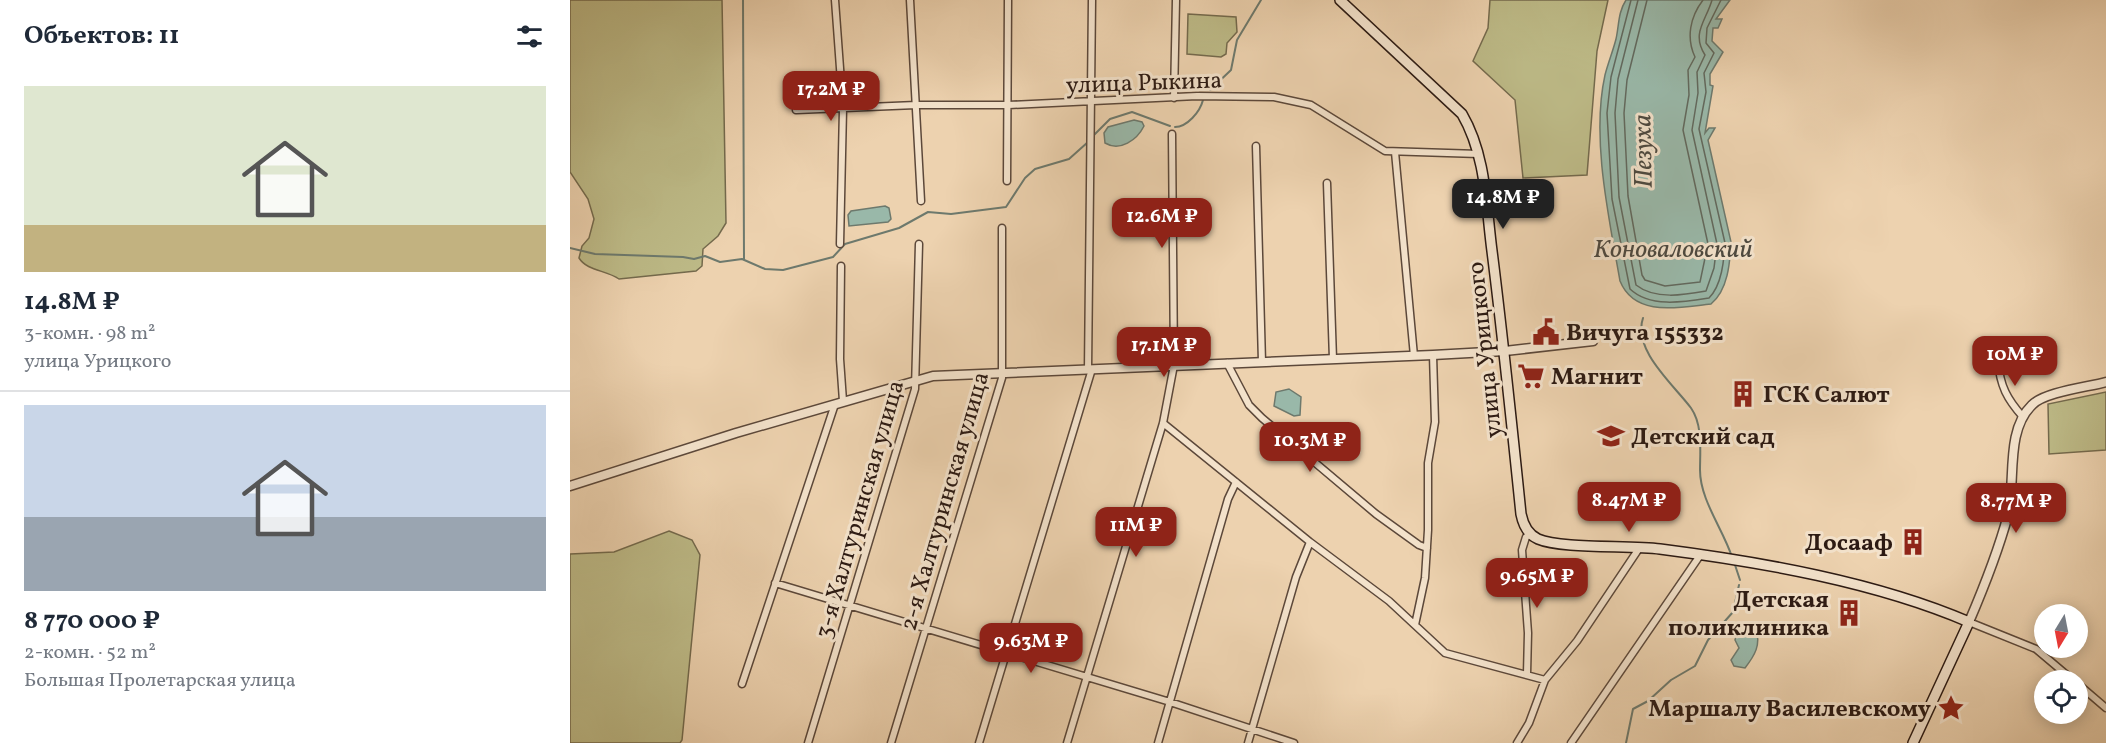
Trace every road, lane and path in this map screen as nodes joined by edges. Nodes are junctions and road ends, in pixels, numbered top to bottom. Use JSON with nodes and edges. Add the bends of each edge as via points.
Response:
{"nodes":[{"id":1,"x":835,"y":0,"type":"edge"},
{"id":2,"x":910,"y":0,"type":"edge"},
{"id":3,"x":1008,"y":0,"type":"edge"},
{"id":4,"x":1092,"y":0,"type":"edge"},
{"id":5,"x":1176,"y":0,"type":"edge"},
{"id":6,"x":1344,"y":1,"type":"edge"},
{"id":7,"x":1174,"y":98,"type":"junction"},
{"id":8,"x":1091,"y":102,"type":"junction"},
{"id":9,"x":916,"y":105,"type":"junction"},
{"id":10,"x":1009,"y":105,"type":"junction"},
{"id":11,"x":843,"y":109,"type":"junction"},
{"id":12,"x":796,"y":110,"type":"dead end"},
{"id":13,"x":1172,"y":134,"type":"dead end"},
{"id":14,"x":1256,"y":146,"type":"dead end"},
{"id":15,"x":1395,"y":152,"type":"junction"},
{"id":16,"x":1479,"y":154,"type":"junction"},
{"id":17,"x":1007,"y":181,"type":"dead end"},
{"id":18,"x":1327,"y":183,"type":"dead end"},
{"id":19,"x":921,"y":201,"type":"dead end"},
{"id":20,"x":1002,"y":228,"type":"dead end"},
{"id":21,"x":840,"y":243,"type":"dead end"},
{"id":22,"x":920,"y":244,"type":"dead end"},
{"id":23,"x":841,"y":266,"type":"dead end"},
{"id":24,"x":1593,"y":341,"type":"dead end"},
{"id":25,"x":1505,"y":351,"type":"junction"},
{"id":26,"x":1433,"y":355,"type":"junction"},
{"id":27,"x":1414,"y":356,"type":"junction"},
{"id":28,"x":1333,"y":359,"type":"junction"},
{"id":29,"x":1998,"y":361,"type":"dead end"},
{"id":30,"x":1262,"y":362,"type":"junction"},
{"id":31,"x":1227,"y":363,"type":"junction"},
{"id":32,"x":1174,"y":365,"type":"junction"},
{"id":33,"x":1090,"y":369,"type":"junction"},
{"id":34,"x":1002,"y":372,"type":"junction"},
{"id":35,"x":916,"y":380,"type":"junction"},
{"id":36,"x":2106,"y":382,"type":"edge"},
{"id":37,"x":839,"y":403,"type":"junction"},
{"id":38,"x":2023,"y":417,"type":"junction"},
{"id":39,"x":1163,"y":423,"type":"junction"},
{"id":40,"x":1236,"y":482,"type":"junction"},
{"id":41,"x":570,"y":486,"type":"edge"},
{"id":42,"x":1531,"y":534,"type":"junction"},
{"id":43,"x":1310,"y":542,"type":"junction"},
{"id":44,"x":1641,"y":547,"type":"junction"},
{"id":45,"x":1427,"y":548,"type":"junction"},
{"id":46,"x":1701,"y":554,"type":"junction"},
{"id":47,"x":775,"y":583,"type":"junction"},
{"id":48,"x":852,"y":606,"type":"junction"},
{"id":49,"x":1969,"y":622,"type":"junction"},
{"id":50,"x":1415,"y":625,"type":"junction"},
{"id":51,"x":925,"y":630,"type":"junction"},
{"id":52,"x":1006,"y":653,"type":"junction"},
{"id":53,"x":2061,"y":670,"type":"edge"},
{"id":54,"x":1527,"y":674,"type":"junction"},
{"id":55,"x":1087,"y":678,"type":"junction"},
{"id":56,"x":1545,"y":680,"type":"junction"},
{"id":57,"x":742,"y":684,"type":"dead end"},
{"id":58,"x":2088,"y":693,"type":"edge"},
{"id":59,"x":1170,"y":702,"type":"junction"},
{"id":60,"x":2106,"y":708,"type":"edge"},
{"id":61,"x":1252,"y":729,"type":"junction"},
{"id":62,"x":808,"y":743,"type":"edge"},
{"id":63,"x":891,"y":743,"type":"edge"},
{"id":64,"x":979,"y":743,"type":"edge"},
{"id":65,"x":1067,"y":743,"type":"edge"},
{"id":66,"x":1158,"y":743,"type":"edge"},
{"id":67,"x":1248,"y":743,"type":"edge"},
{"id":68,"x":1294,"y":743,"type":"edge"},
{"id":69,"x":1517,"y":743,"type":"edge"},
{"id":70,"x":1571,"y":743,"type":"edge"},
{"id":71,"x":1913,"y":743,"type":"edge"}],
"edges":[{"from":1,"to":11,"type":"street"},
{"from":2,"to":9,"type":"street"},
{"from":3,"to":10,"type":"street"},
{"from":4,"to":8,"type":"street"},
{"from":5,"to":7,"type":"street"},
{"from":6,"to":16,"type":"main road","name":"улица Урицкого","via":[[1462,114]]},
{"from":7,"to":8,"type":"street","name":"улица Рыкина"},
{"from":7,"to":15,"type":"street","name":"улица Рыкина","via":[[1250,96],[1301,101],[1374,146]]},
{"from":8,"to":10,"type":"street","name":"улица Рыкина"},
{"from":8,"to":33,"type":"street"},
{"from":9,"to":10,"type":"street","name":"улица Рыкина"},
{"from":9,"to":11,"type":"street","name":"улица Рыкина"},
{"from":9,"to":19,"type":"street"},
{"from":10,"to":17,"type":"street"},
{"from":11,"to":12,"type":"street","name":"улица Рыкина"},
{"from":11,"to":21,"type":"street"},
{"from":13,"to":32,"type":"street"},
{"from":14,"to":30,"type":"street"},
{"from":15,"to":16,"type":"street","name":"улица Рыкина"},
{"from":15,"to":27,"type":"street"},
{"from":16,"to":25,"type":"main road","name":"улица Урицкого"},
{"from":18,"to":28,"type":"street"},
{"from":20,"to":34,"type":"street","name":"2-я Халтуринская улица"},
{"from":22,"to":35,"type":"street","name":"3-я Халтуринская улица"},
{"from":23,"to":37,"type":"street"},
{"from":24,"to":25,"type":"street"},
{"from":25,"to":26,"type":"street"},
{"from":25,"to":42,"type":"main road","name":"улица Урицкого","via":[[1521,514]]},
{"from":26,"to":27,"type":"street"},
{"from":26,"to":45,"type":"street","via":[[1435,422],[1428,462]]},
{"from":27,"to":28,"type":"street"},
{"from":28,"to":30,"type":"street"},
{"from":29,"to":38,"type":"street","via":[[1999,380],[2006,397]]},
{"from":30,"to":31,"type":"street"},
{"from":31,"to":32,"type":"street"},
{"from":31,"to":45,"type":"street","via":[[1249,405],[1262,418],[1376,514]]},
{"from":32,"to":33,"type":"street"},
{"from":32,"to":39,"type":"street"},
{"from":33,"to":34,"type":"street"},
{"from":33,"to":52,"type":"street"},
{"from":34,"to":35,"type":"street"},
{"from":34,"to":51,"type":"street","name":"2-я Халтуринская улица"},
{"from":35,"to":37,"type":"street"},
{"from":35,"to":48,"type":"street","name":"3-я Халтуринская улица"},
{"from":36,"to":38,"type":"street","via":[[2045,397]]},
{"from":37,"to":41,"type":"street"},
{"from":37,"to":47,"type":"street"},
{"from":38,"to":49,"type":"street","via":[[2017,434],[2009,511],[1996,559]]},
{"from":39,"to":40,"type":"street"},
{"from":39,"to":55,"type":"street"},
{"from":40,"to":43,"type":"street"},
{"from":40,"to":59,"type":"street"},
{"from":42,"to":44,"type":"main road","via":[[1571,544]]},
{"from":42,"to":54,"type":"street","via":[[1522,550]]},
{"from":43,"to":50,"type":"street"},
{"from":43,"to":61,"type":"street","via":[[1296,577]]},
{"from":44,"to":46,"type":"main road"},
{"from":44,"to":56,"type":"street","via":[[1577,641]]},
{"from":45,"to":50,"type":"street"},
{"from":46,"to":49,"type":"main road","via":[[1748,561],[1926,604]]},
{"from":46,"to":70,"type":"street"},
{"from":47,"to":48,"type":"street"},
{"from":47,"to":57,"type":"street"},
{"from":48,"to":51,"type":"street"},
{"from":48,"to":62,"type":"street","name":"3-я Халтуринская улица"},
{"from":49,"to":53,"type":"street","via":[[2036,649]]},
{"from":49,"to":71,"type":"main road"},
{"from":50,"to":54,"type":"street","via":[[1445,653]]},
{"from":51,"to":52,"type":"street"},
{"from":51,"to":63,"type":"street","name":"2-я Халтуринская улица"},
{"from":52,"to":55,"type":"street"},
{"from":52,"to":64,"type":"street"},
{"from":54,"to":56,"type":"street"},
{"from":55,"to":59,"type":"street"},
{"from":55,"to":65,"type":"street"},
{"from":56,"to":69,"type":"street"},
{"from":58,"to":60,"type":"street"},
{"from":59,"to":61,"type":"street"},
{"from":59,"to":66,"type":"street"},
{"from":61,"to":67,"type":"street"},
{"from":61,"to":68,"type":"street"}]}
